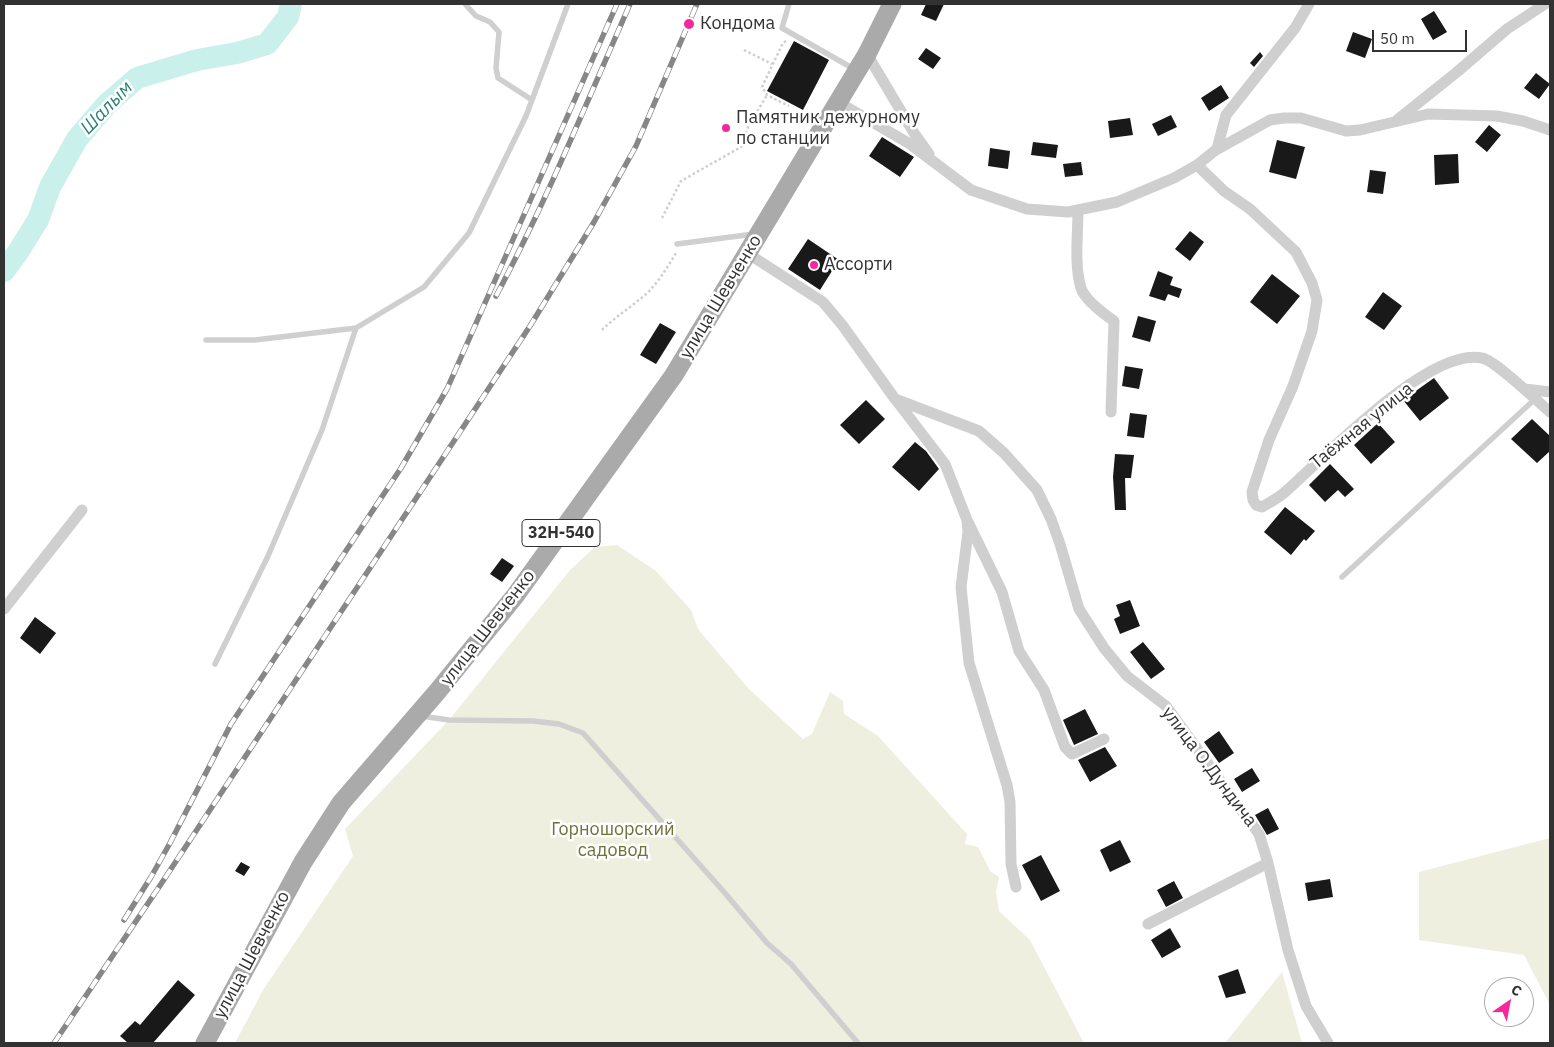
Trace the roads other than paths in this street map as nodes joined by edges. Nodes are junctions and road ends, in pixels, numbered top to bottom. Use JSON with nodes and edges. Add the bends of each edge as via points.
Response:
{"nodes":[{"id":1,"x":465,"y":4,"type":"edge"},
{"id":2,"x":568,"y":4,"type":"edge"},
{"id":3,"x":790,"y":4,"type":"edge"},
{"id":4,"x":892,"y":4,"type":"edge"},
{"id":5,"x":1309,"y":4,"type":"edge"},
{"id":6,"x":1545,"y":4,"type":"edge"},
{"id":7,"x":867,"y":54,"type":"junction"},
{"id":8,"x":857,"y":71,"type":"junction"},
{"id":9,"x":532,"y":100,"type":"junction"},
{"id":10,"x":838,"y":102,"type":"junction"},
{"id":11,"x":1392,"y":123,"type":"junction"},
{"id":12,"x":1550,"y":130,"type":"edge"},
{"id":13,"x":1216,"y":150,"type":"junction"},
{"id":14,"x":937,"y":165,"type":"junction"},
{"id":15,"x":1197,"y":165,"type":"junction"},
{"id":16,"x":1078,"y":210,"type":"junction"},
{"id":17,"x":759,"y":234,"type":"junction"},
{"id":18,"x":679,"y":244,"type":"road end"},
{"id":19,"x":747,"y":254,"type":"junction"},
{"id":20,"x":356,"y":328,"type":"junction"},
{"id":21,"x":206,"y":340,"type":"dead end"},
{"id":22,"x":1523,"y":388,"type":"junction"},
{"id":23,"x":1550,"y":392,"type":"edge"},
{"id":24,"x":896,"y":399,"type":"junction"},
{"id":25,"x":1535,"y":399,"type":"junction"},
{"id":26,"x":1111,"y":412,"type":"dead end"},
{"id":27,"x":1550,"y":412,"type":"edge"},
{"id":28,"x":82,"y":510,"type":"dead end"},
{"id":29,"x":967,"y":520,"type":"junction"},
{"id":30,"x":1342,"y":577,"type":"dead end"},
{"id":31,"x":4,"y":609,"type":"edge"},
{"id":32,"x":215,"y":664,"type":"dead end"},
{"id":33,"x":416,"y":716,"type":"junction"},
{"id":34,"x":1104,"y":739,"type":"dead end"},
{"id":35,"x":1268,"y":862,"type":"junction"},
{"id":36,"x":1016,"y":887,"type":"dead end"},
{"id":37,"x":1148,"y":924,"type":"dead end"},
{"id":38,"x":205,"y":1043,"type":"edge"},
{"id":39,"x":858,"y":1043,"type":"edge"},
{"id":40,"x":1328,"y":1043,"type":"edge"}],
"edges":[{"from":1,"to":9,"type":"lane","via":[[499,32],[498,78]]},
{"from":2,"to":9,"type":"lane"},
{"from":3,"to":8,"type":"lane","via":[[782,28]]},
{"from":4,"to":7,"type":"main road","name":"улица Шевченко","number":"32Н-540"},
{"from":5,"to":13,"type":"street","via":[[1295,28],[1226,115]]},
{"from":6,"to":11,"type":"street","via":[[1506,29]]},
{"from":7,"to":8,"type":"main road","name":"улица Шевченко","number":"32Н-540"},
{"from":7,"to":14,"type":"street"},
{"from":8,"to":10,"type":"main road","name":"улица Шевченко","number":"32Н-540"},
{"from":9,"to":20,"type":"lane","via":[[468,233],[424,287]]},
{"from":10,"to":14,"type":"street","via":[[910,144]]},
{"from":10,"to":17,"type":"main road","name":"улица Шевченко","number":"32Н-540"},
{"from":11,"to":12,"type":"street","via":[[1428,114],[1497,116]]},
{"from":11,"to":13,"type":"street","via":[[1346,131],[1301,118],[1270,120]]},
{"from":13,"to":15,"type":"street"},
{"from":14,"to":16,"type":"street","via":[[971,190],[1027,209]]},
{"from":15,"to":16,"type":"street","via":[[1118,202]]},
{"from":15,"to":22,"type":"street","name":"Таёжная улица","via":[[1296,252],[1318,300],[1312,331],[1293,386],[1268,440],[1252,492],[1256,505],[1262,508],[1283,494],[1395,394],[1443,365],[1465,357],[1484,358]]},
{"from":16,"to":26,"type":"street","via":[[1081,290],[1094,306],[1114,321]]},
{"from":17,"to":18,"type":"lane"},
{"from":17,"to":19,"type":"main road","name":"улица Шевченко","number":"32Н-540"},
{"from":19,"to":24,"type":"street","via":[[823,302]]},
{"from":19,"to":33,"type":"main road","name":"улица Шевченко","number":"32Н-540","via":[[674,375],[595,486],[515,596]]},
{"from":20,"to":21,"type":"lane","via":[[256,340]]},
{"from":20,"to":32,"type":"lane","via":[[322,430],[268,556]]},
{"from":22,"to":23,"type":"street"},
{"from":22,"to":25,"type":"street","name":"Таёжная улица"},
{"from":24,"to":29,"type":"street","via":[[945,464]]},
{"from":24,"to":35,"type":"street","name":"улица О.Дундича","via":[[979,431],[1037,490],[1051,519],[1084,617],[1127,676],[1166,706],[1259,834]]},
{"from":25,"to":27,"type":"street","name":"Таёжная улица"},
{"from":25,"to":30,"type":"lane"},
{"from":28,"to":31,"type":"street"},
{"from":29,"to":34,"type":"street","via":[[1002,592],[1020,650],[1044,690],[1065,747],[1072,754]]},
{"from":29,"to":36,"type":"street","via":[[961,587],[969,663],[1008,785],[1011,864]]},
{"from":33,"to":38,"type":"main road","name":"улица Шевченко","number":"32Н-540","via":[[341,803],[302,862]]},
{"from":33,"to":39,"type":"lane","via":[[448,720],[533,721],[559,724],[583,733]]},
{"from":35,"to":37,"type":"street"},
{"from":35,"to":40,"type":"street","name":"улица О.Дундича","via":[[1288,950],[1306,1006]]}]}
